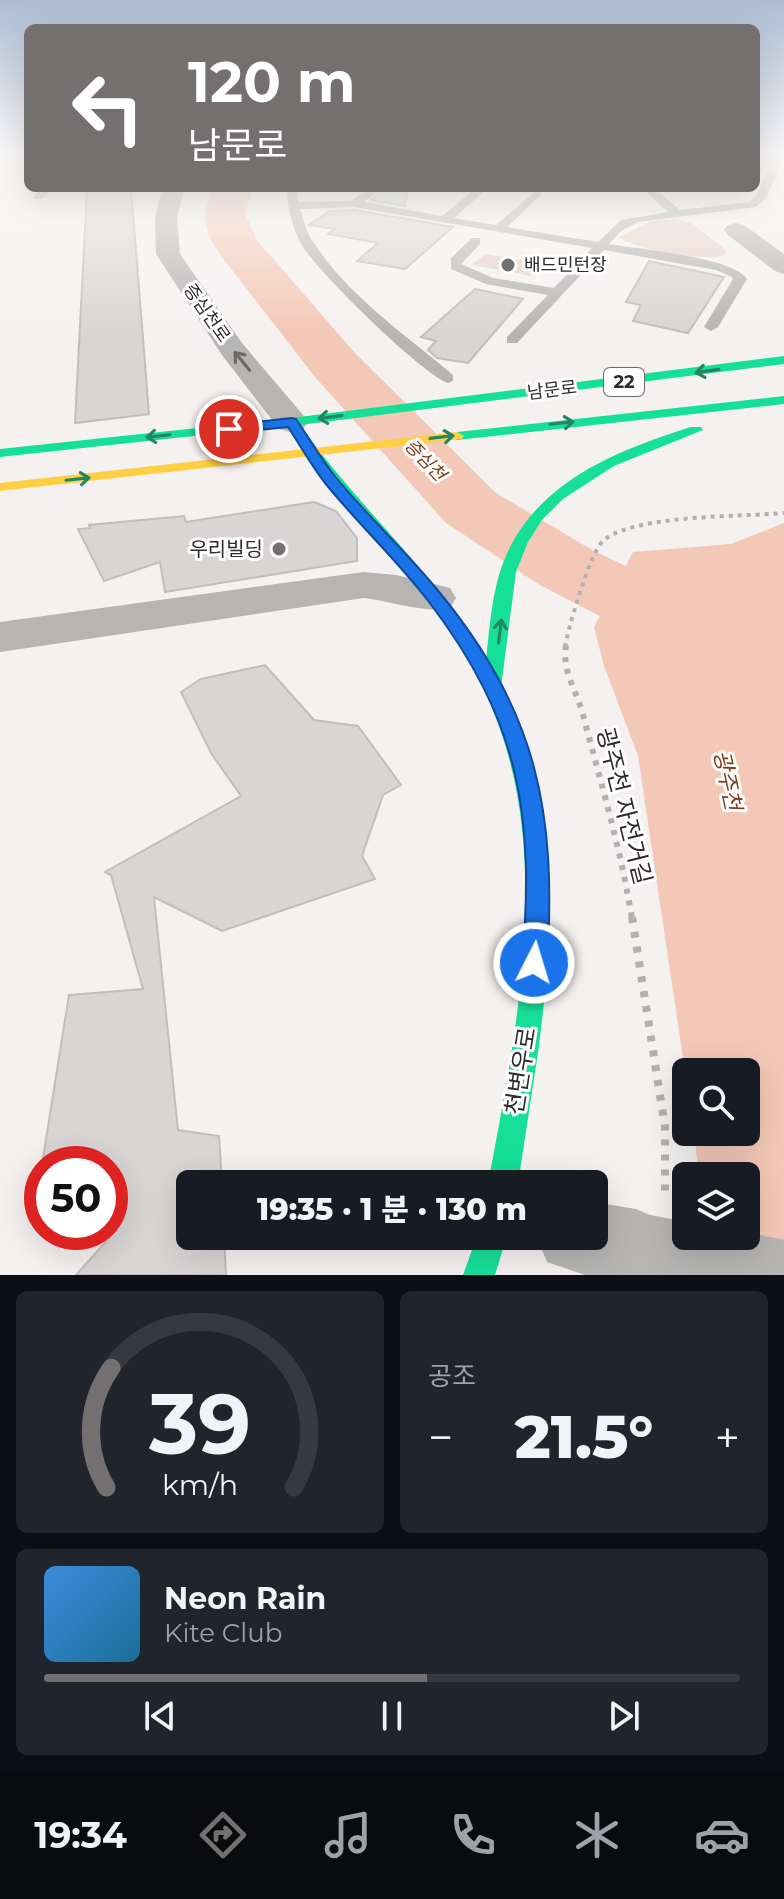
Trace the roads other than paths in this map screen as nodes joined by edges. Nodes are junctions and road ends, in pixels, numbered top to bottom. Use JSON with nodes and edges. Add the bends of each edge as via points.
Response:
{"nodes":[{"id":1,"x":167,"y":216,"type":"edge"},
{"id":2,"x":297,"y":216,"type":"edge"},
{"id":3,"x":424,"y":216,"type":"edge"},
{"id":4,"x":449,"y":216,"type":"edge"},
{"id":5,"x":513,"y":216,"type":"edge"},
{"id":6,"x":665,"y":216,"type":"edge"},
{"id":7,"x":445,"y":219,"type":"junction"},
{"id":8,"x":768,"y":227,"type":"dead end"},
{"id":9,"x":499,"y":228,"type":"junction"},
{"id":10,"x":476,"y":241,"type":"dead end"},
{"id":11,"x":601,"y":246,"type":"junction"},
{"id":12,"x":784,"y":266,"type":"edge"},
{"id":13,"x":556,"y":292,"type":"junction"},
{"id":14,"x":711,"y":327,"type":"dead end"},
{"id":15,"x":512,"y":340,"type":"dead end"},
{"id":16,"x":784,"y":360,"type":"edge"},
{"id":17,"x":448,"y":378,"type":"dead end"},
{"id":18,"x":784,"y":400,"type":"edge"},
{"id":19,"x":784,"y":407,"type":"edge"},
{"id":20,"x":291,"y":422,"type":"junction"},
{"id":21,"x":309,"y":452,"type":"junction"},
{"id":22,"x":0,"y":453,"type":"edge"},
{"id":23,"x":0,"y":487,"type":"edge"},
{"id":24,"x":435,"y":598,"type":"junction"},
{"id":25,"x":0,"y":637,"type":"edge"},
{"id":26,"x":494,"y":683,"type":"junction"},
{"id":27,"x":505,"y":1170,"type":"edge"},
{"id":28,"x":625,"y":1228,"type":"edge"},
{"id":29,"x":487,"y":1250,"type":"edge"},
{"id":30,"x":784,"y":1273,"type":"edge"},
{"id":31,"x":479,"y":1275,"type":"edge"}],
"edges":[{"from":20,"to":1,"type":"street","name":"증심천로","one_way":true,"via":[[232,349],[168,254]]},
{"from":2,"to":17,"type":"lane","via":[[307,243],[331,272],[370,313]]},
{"from":3,"to":7,"type":"lane"},
{"from":4,"to":7,"type":"lane"},
{"from":5,"to":9,"type":"lane"},
{"from":6,"to":11,"type":"lane","via":[[620,223]]},
{"from":7,"to":9,"type":"lane"},
{"from":8,"to":12,"type":"street","via":[[736,230]]},
{"from":9,"to":11,"type":"lane"},
{"from":10,"to":13,"type":"lane","via":[[455,261],[461,271]]},
{"from":11,"to":13,"type":"lane"},
{"from":11,"to":14,"type":"lane","via":[[737,274],[740,279]]},
{"from":13,"to":15,"type":"lane"},
{"from":16,"to":20,"type":"main road","name":"남문로","number":"22","one_way":true},
{"from":21,"to":18,"type":"main road","name":"남문로","number":"22","one_way":true},
{"from":26,"to":19,"type":"main road","one_way":true,"via":[[512,558],[524,534],[572,483],[626,450]]},
{"from":20,"to":21,"type":"main road","name":"천변우로"},
{"from":20,"to":22,"type":"main road","number":"22","one_way":true},
{"from":23,"to":21,"type":"main road","number":"22","one_way":true},
{"from":21,"to":24,"type":"main road","name":"천변우로"},
{"from":24,"to":25,"type":"street","via":[[364,585]]},
{"from":24,"to":26,"type":"main road","name":"천변우로"},
{"from":26,"to":27,"type":"main road","name":"천변우로","via":[[515,730],[532,800],[539,902],[529,1024]]},
{"from":28,"to":30,"type":"street","bridge":true},
{"from":29,"to":31,"type":"main road"}]}
